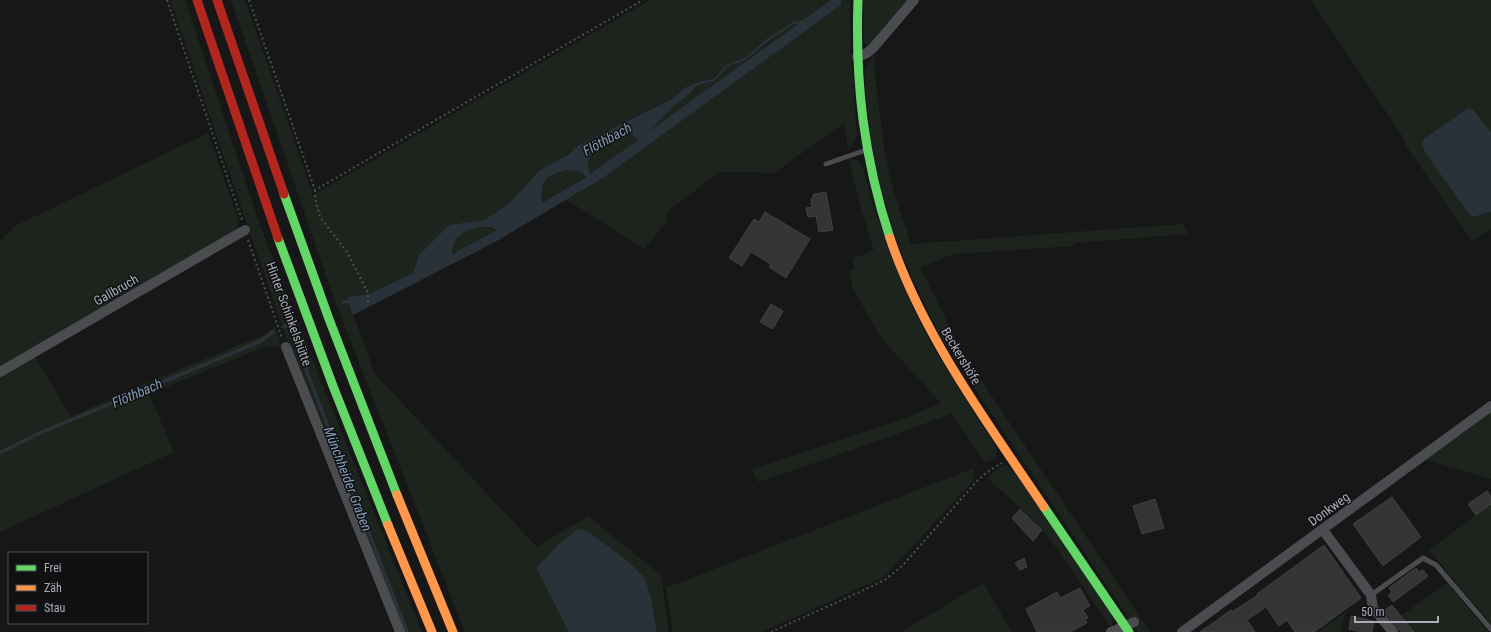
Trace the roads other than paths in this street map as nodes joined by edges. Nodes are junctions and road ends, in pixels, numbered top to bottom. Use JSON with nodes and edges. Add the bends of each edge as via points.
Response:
{"nodes":[{"id":1,"x":197,"y":0,"type":"edge"},
{"id":2,"x":217,"y":0,"type":"edge"},
{"id":3,"x":858,"y":0,"type":"edge"},
{"id":4,"x":914,"y":0,"type":"edge"},
{"id":5,"x":857,"y":57,"type":"junction"},
{"id":6,"x":867,"y":150,"type":"junction"},
{"id":7,"x":826,"y":164,"type":"dead end"},
{"id":8,"x":245,"y":230,"type":"road end"},
{"id":9,"x":286,"y":347,"type":"road end"},
{"id":10,"x":0,"y":372,"type":"edge"},
{"id":11,"x":1491,"y":406,"type":"edge"},
{"id":12,"x":1323,"y":530,"type":"junction"},
{"id":13,"x":1371,"y":595,"type":"junction"},
{"id":14,"x":1130,"y":627,"type":"edge"},
{"id":15,"x":1491,"y":629,"type":"edge"},
{"id":16,"x":400,"y":632,"type":"edge"},
{"id":17,"x":432,"y":632,"type":"edge"},
{"id":18,"x":453,"y":632,"type":"edge"},
{"id":19,"x":1111,"y":632,"type":"edge"},
{"id":20,"x":1182,"y":632,"type":"edge"},
{"id":21,"x":1393,"y":632,"type":"edge"}],
"edges":[{"from":1,"to":17,"type":"main road","via":[[261,190],[317,344]]},
{"from":2,"to":18,"type":"main road","via":[[335,338]]},
{"from":3,"to":5,"type":"main road","name":"Beckershöfe"},
{"from":4,"to":5,"type":"street","via":[[873,48]]},
{"from":5,"to":6,"type":"main road","name":"Beckershöfe"},
{"from":6,"to":7,"type":"lane"},
{"from":6,"to":14,"type":"main road","name":"Beckershöfe","via":[[876,193],[898,259],[947,359],[1012,459]]},
{"from":8,"to":10,"type":"street","name":"Gallbruch"},
{"from":9,"to":16,"type":"street","name":"Hinter Schinkelshütte"},
{"from":11,"to":12,"type":"street","name":"Donkweg"},
{"from":12,"to":13,"type":"street"},
{"from":12,"to":20,"type":"street","name":"Donkweg"},
{"from":13,"to":15,"type":"lane","via":[[1423,558],[1436,565]]},
{"from":13,"to":21,"type":"street","via":[[1373,608]]},
{"from":14,"to":19,"type":"street"}]}
